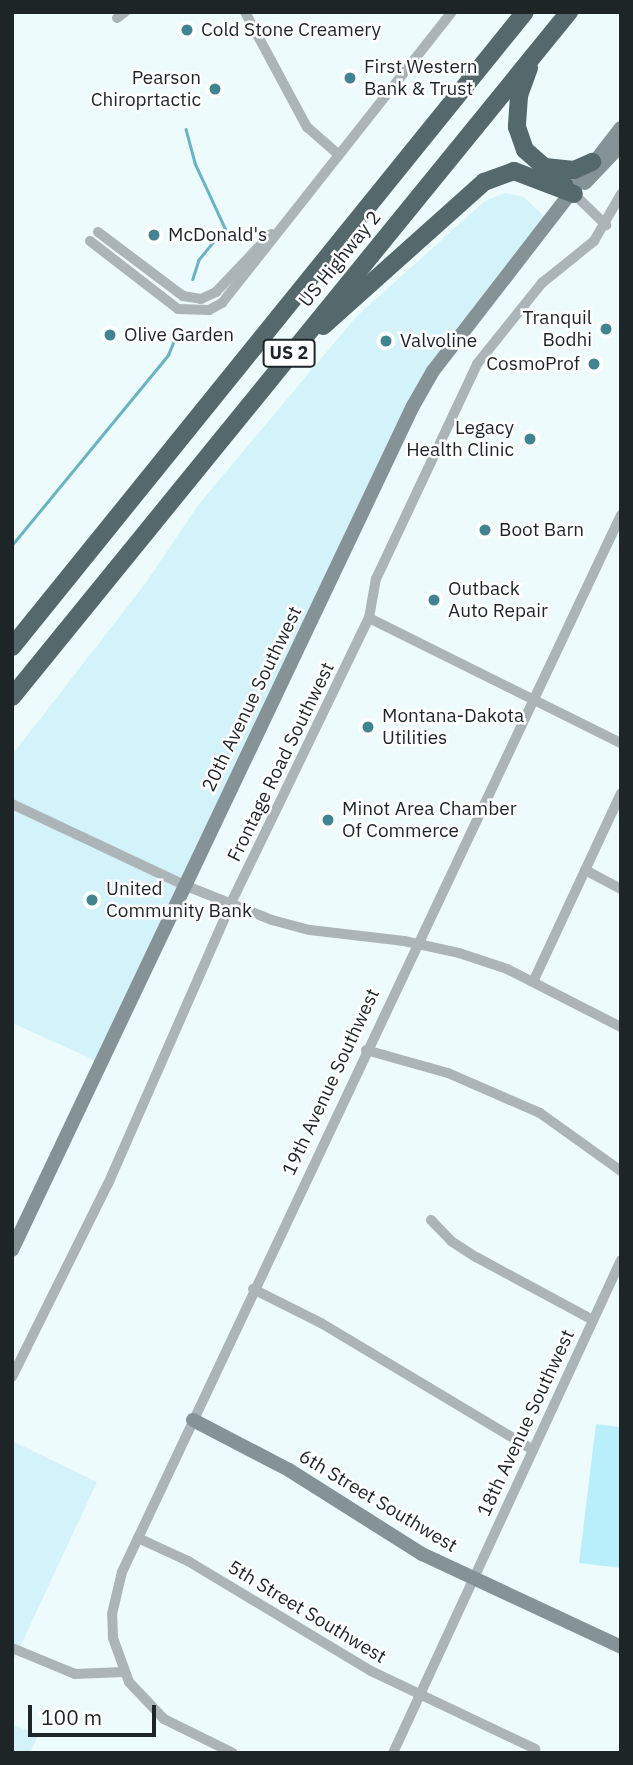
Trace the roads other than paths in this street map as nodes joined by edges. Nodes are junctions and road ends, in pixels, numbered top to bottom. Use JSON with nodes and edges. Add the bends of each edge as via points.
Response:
{"nodes":[{"id":1,"x":245,"y":12,"type":"edge"},
{"id":2,"x":453,"y":12,"type":"edge"},
{"id":3,"x":525,"y":12,"type":"edge"},
{"id":4,"x":569,"y":12,"type":"edge"},
{"id":5,"x":532,"y":58,"type":"junction"},
{"id":6,"x":621,"y":128,"type":"edge"},
{"id":7,"x":621,"y":145,"type":"edge"},
{"id":8,"x":338,"y":154,"type":"junction"},
{"id":9,"x":592,"y":162,"type":"junction"},
{"id":10,"x":545,"y":167,"type":"junction"},
{"id":11,"x":574,"y":194,"type":"junction"},
{"id":12,"x":621,"y":194,"type":"edge"},
{"id":13,"x":285,"y":222,"type":"junction"},
{"id":14,"x":606,"y":225,"type":"junction"},
{"id":15,"x":98,"y":232,"type":"dead end"},
{"id":16,"x":90,"y":241,"type":"dead end"},
{"id":17,"x":253,"y":397,"type":"junction"},
{"id":18,"x":621,"y":514,"type":"edge"},
{"id":19,"x":369,"y":618,"type":"junction"},
{"id":20,"x":12,"y":647,"type":"edge"},
{"id":21,"x":12,"y":697,"type":"edge"},
{"id":22,"x":531,"y":697,"type":"junction"},
{"id":23,"x":621,"y":743,"type":"edge"},
{"id":24,"x":621,"y":793,"type":"edge"},
{"id":25,"x":12,"y":804,"type":"edge"},
{"id":26,"x":585,"y":870,"type":"junction"},
{"id":27,"x":184,"y":885,"type":"junction"},
{"id":28,"x":621,"y":889,"type":"edge"},
{"id":29,"x":232,"y":901,"type":"junction"},
{"id":30,"x":416,"y":943,"type":"junction"},
{"id":31,"x":533,"y":982,"type":"junction"},
{"id":32,"x":621,"y":1027,"type":"edge"},
{"id":33,"x":366,"y":1050,"type":"junction"},
{"id":34,"x":621,"y":1171,"type":"edge"},
{"id":35,"x":431,"y":1220,"type":"dead end"},
{"id":36,"x":12,"y":1250,"type":"edge"},
{"id":37,"x":621,"y":1260,"type":"edge"},
{"id":38,"x":253,"y":1289,"type":"junction"},
{"id":39,"x":593,"y":1320,"type":"junction"},
{"id":40,"x":12,"y":1377,"type":"edge"},
{"id":41,"x":193,"y":1420,"type":"junction"},
{"id":42,"x":533,"y":1450,"type":"junction"},
{"id":43,"x":138,"y":1538,"type":"junction"},
{"id":44,"x":474,"y":1577,"type":"junction"},
{"id":45,"x":621,"y":1647,"type":"edge"},
{"id":46,"x":12,"y":1648,"type":"edge"},
{"id":47,"x":124,"y":1672,"type":"junction"},
{"id":48,"x":419,"y":1695,"type":"junction"},
{"id":49,"x":535,"y":1749,"type":"dead end"},
{"id":50,"x":233,"y":1753,"type":"edge"},
{"id":51,"x":393,"y":1753,"type":"edge"}],
"edges":[{"from":1,"to":8,"type":"street","via":[[307,127]]},
{"from":2,"to":8,"type":"street"},
{"from":3,"to":20,"type":"highway","name":"US Highway 2","number":"US 2"},
{"from":4,"to":5,"type":"highway","name":"US Highway 2","number":"US 2"},
{"from":5,"to":10,"type":"highway","via":[[519,96],[517,127],[525,150]]},
{"from":5,"to":17,"type":"highway","name":"US Highway 2","number":"US 2"},
{"from":6,"to":9,"type":"street","name":"20th Avenue Southwest"},
{"from":7,"to":11,"type":"street","name":"20th Avenue Southwest"},
{"from":8,"to":13,"type":"street"},
{"from":9,"to":10,"type":"highway","via":[[573,170]]},
{"from":9,"to":11,"type":"street","name":"20th Avenue Southwest"},
{"from":10,"to":11,"type":"highway"},
{"from":11,"to":14,"type":"street"},
{"from":11,"to":17,"type":"highway","via":[[514,172],[484,182],[327,323]]},
{"from":11,"to":27,"type":"street","name":"20th Avenue Southwest","via":[[433,371],[413,406]]},
{"from":12,"to":14,"type":"street","name":"Frontage Road Southwest"},
{"from":13,"to":15,"type":"street","via":[[216,292],[201,299],[183,296]]},
{"from":13,"to":16,"type":"street","via":[[222,303],[209,310],[178,309]]},
{"from":14,"to":19,"type":"street","name":"Frontage Road Southwest","via":[[594,241],[541,283],[477,364],[376,579]]},
{"from":17,"to":21,"type":"highway","name":"US Highway 2","number":"US 2"},
{"from":18,"to":22,"type":"street","name":"19th Avenue Southwest"},
{"from":19,"to":22,"type":"street"},
{"from":19,"to":29,"type":"street","name":"Frontage Road Southwest"},
{"from":22,"to":23,"type":"street"},
{"from":22,"to":30,"type":"street","name":"19th Avenue Southwest"},
{"from":24,"to":26,"type":"street"},
{"from":25,"to":27,"type":"street"},
{"from":26,"to":28,"type":"street"},
{"from":26,"to":31,"type":"street"},
{"from":27,"to":29,"type":"street"},
{"from":27,"to":36,"type":"street","name":"20th Avenue Southwest"},
{"from":29,"to":30,"type":"street","via":[[310,930]]},
{"from":29,"to":40,"type":"street","name":"Frontage Road Southwest","via":[[108,1184]]},
{"from":30,"to":31,"type":"street","via":[[495,965]]},
{"from":30,"to":33,"type":"street","name":"19th Avenue Southwest"},
{"from":31,"to":32,"type":"street"},
{"from":33,"to":34,"type":"street","via":[[449,1073],[540,1114]]},
{"from":33,"to":38,"type":"street","name":"19th Avenue Southwest"},
{"from":35,"to":39,"type":"street","via":[[451,1241],[476,1257]]},
{"from":37,"to":39,"type":"street","name":"18th Avenue Southwest"},
{"from":38,"to":41,"type":"street","name":"19th Avenue Southwest"},
{"from":38,"to":42,"type":"street","via":[[321,1323]]},
{"from":39,"to":42,"type":"street","name":"18th Avenue Southwest"},
{"from":41,"to":43,"type":"street","name":"19th Avenue Southwest"},
{"from":41,"to":44,"type":"street","name":"6th Street Southwest","via":[[289,1470],[422,1554]]},
{"from":42,"to":44,"type":"street","name":"18th Avenue Southwest"},
{"from":43,"to":47,"type":"street","name":"19th Avenue Southwest","via":[[122,1572],[111,1614]]},
{"from":43,"to":48,"type":"street","name":"5th Street Southwest","via":[[188,1561],[315,1640]]},
{"from":44,"to":45,"type":"street","name":"6th Street Southwest"},
{"from":44,"to":48,"type":"street","name":"18th Avenue Southwest"},
{"from":46,"to":47,"type":"street","via":[[75,1674]]},
{"from":47,"to":50,"type":"street","via":[[164,1718]]},
{"from":48,"to":49,"type":"street","name":"5th Street Southwest"},
{"from":48,"to":51,"type":"street","name":"18th Avenue Southwest"}]}
